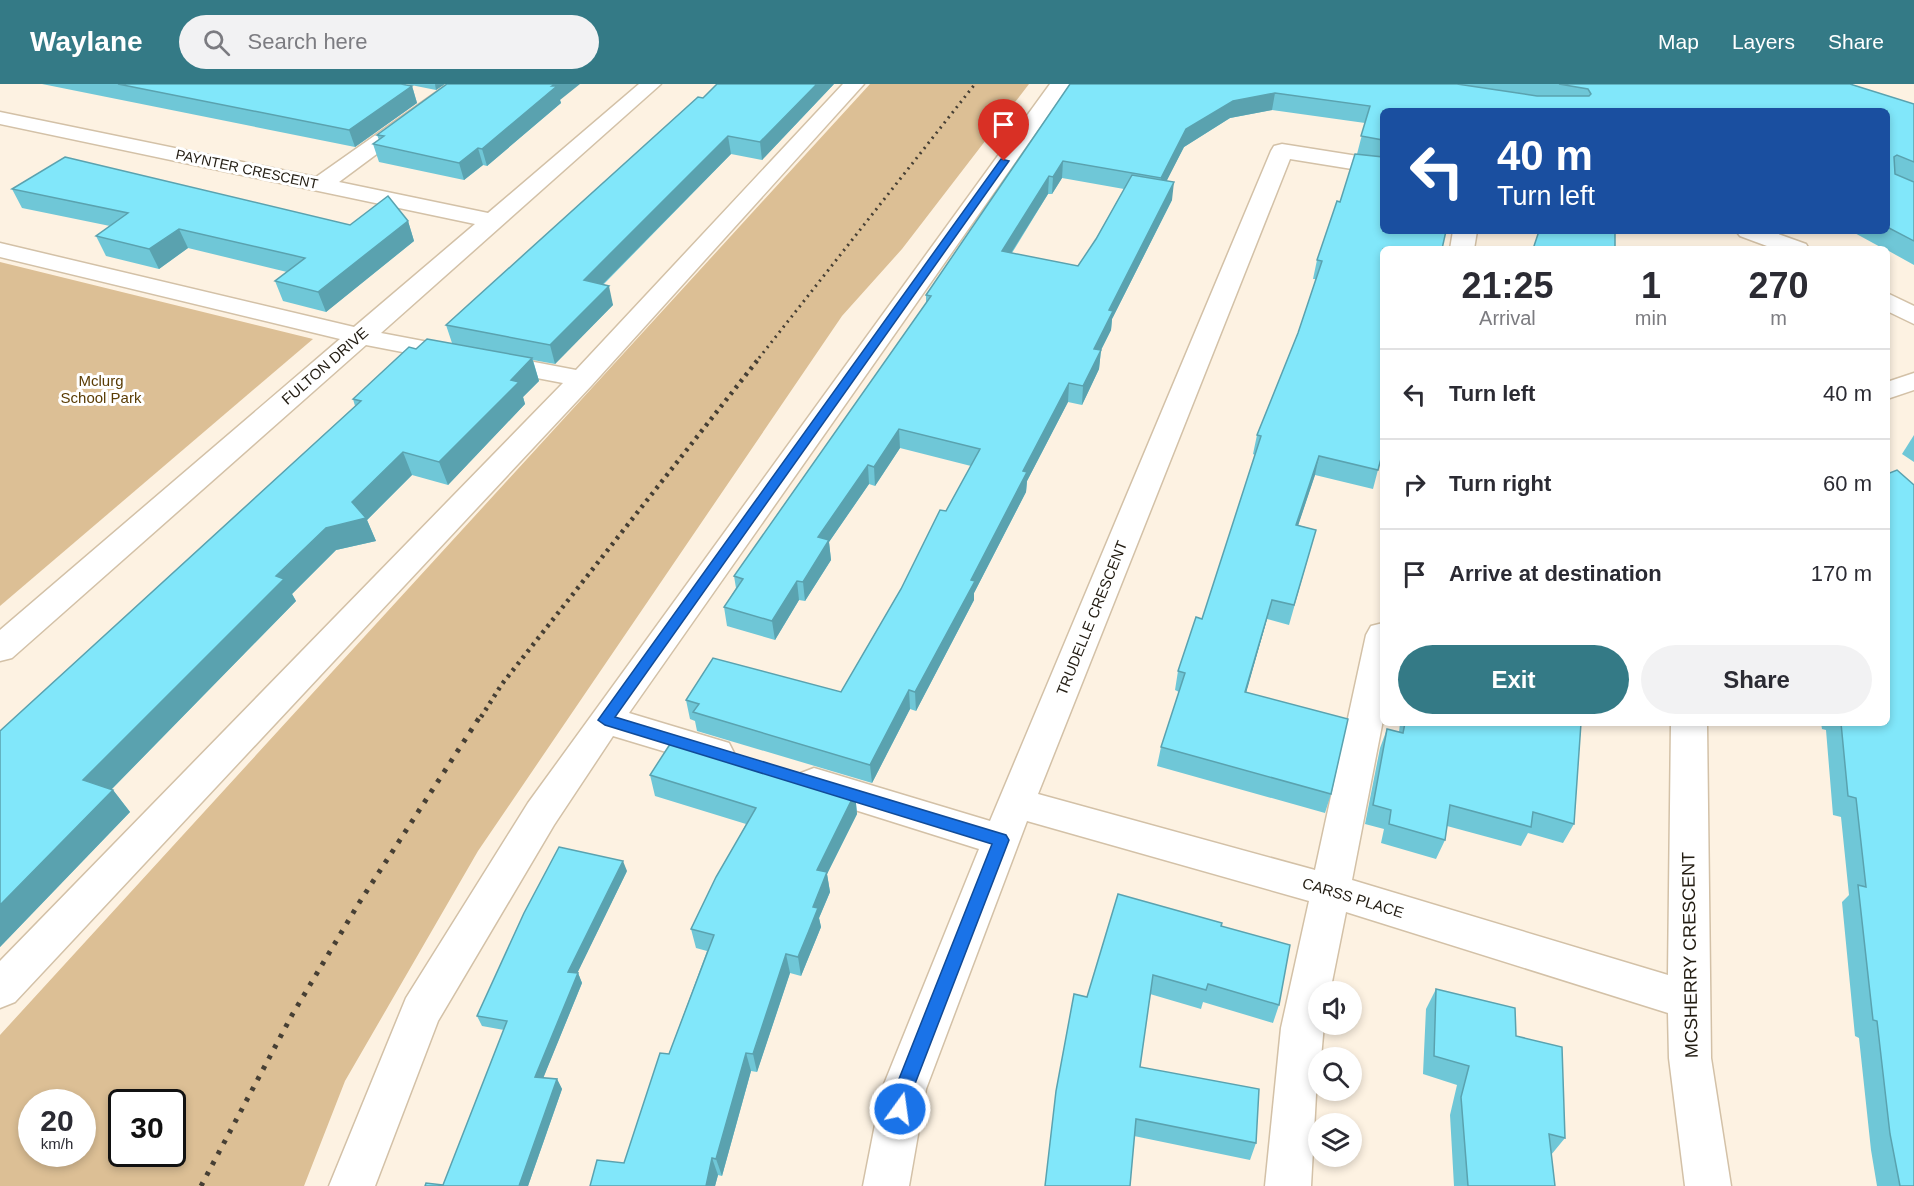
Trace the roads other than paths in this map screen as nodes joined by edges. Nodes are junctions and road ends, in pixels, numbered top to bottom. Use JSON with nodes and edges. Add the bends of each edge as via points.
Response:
{"nodes":[{"id":1,"x":461,"y":84,"type":"edge"},
{"id":2,"x":651,"y":84,"type":"edge"},
{"id":3,"x":854,"y":84,"type":"edge"},
{"id":4,"x":1059,"y":84,"type":"edge"},
{"id":5,"x":418,"y":95,"type":"dead end"},
{"id":6,"x":441,"y":99,"type":"junction"},
{"id":7,"x":0,"y":118,"type":"edge"},
{"id":8,"x":1380,"y":167,"type":"edge"},
{"id":9,"x":320,"y":185,"type":"junction"},
{"id":10,"x":494,"y":221,"type":"junction"},
{"id":11,"x":1756,"y":234,"type":"edge"},
{"id":12,"x":1789,"y":246,"type":"edge"},
{"id":13,"x":0,"y":250,"type":"edge"},
{"id":14,"x":1890,"y":303,"type":"edge"},
{"id":15,"x":1914,"y":316,"type":"edge"},
{"id":16,"x":358,"y":336,"type":"junction"},
{"id":17,"x":582,"y":379,"type":"junction"},
{"id":18,"x":1914,"y":381,"type":"edge"},
{"id":19,"x":1890,"y":390,"type":"edge"},
{"id":20,"x":0,"y":649,"type":"edge"},
{"id":21,"x":1380,"y":649,"type":"edge"},
{"id":22,"x":605,"y":720,"type":"junction"},
{"id":23,"x":1689,"y":726,"type":"edge"},
{"id":24,"x":752,"y":764,"type":"edge"},
{"id":25,"x":786,"y":775,"type":"edge"},
{"id":26,"x":1017,"y":803,"type":"junction"},
{"id":27,"x":1001,"y":840,"type":"junction"},
{"id":28,"x":1329,"y":890,"type":"junction"},
{"id":29,"x":0,"y":989,"type":"edge"},
{"id":30,"x":1688,"y":1000,"type":"junction"},
{"id":31,"x":352,"y":1186,"type":"edge"},
{"id":32,"x":886,"y":1186,"type":"edge"},
{"id":33,"x":1288,"y":1186,"type":"edge"},
{"id":34,"x":1708,"y":1186,"type":"edge"}],
"edges":[{"from":1,"to":6,"type":"street"},
{"from":2,"to":10,"type":"street","name":"FULTON DRIVE"},
{"from":3,"to":17,"type":"street"},
{"from":4,"to":22,"type":"street"},
{"from":5,"to":6,"type":"street"},
{"from":6,"to":9,"type":"street"},
{"from":7,"to":9,"type":"street","name":"PAYNTER CRESCENT"},
{"from":8,"to":26,"type":"street","name":"TRUDELLE CRESCENT","via":[[1282,151]]},
{"from":9,"to":10,"type":"street","name":"PAYNTER CRESCENT"},
{"from":10,"to":16,"type":"street","name":"FULTON DRIVE"},
{"from":11,"to":12,"type":"street"},
{"from":13,"to":16,"type":"street"},
{"from":14,"to":15,"type":"street"},
{"from":16,"to":17,"type":"street"},
{"from":16,"to":20,"type":"street","name":"FULTON DRIVE"},
{"from":17,"to":29,"type":"street"},
{"from":18,"to":19,"type":"street"},
{"from":21,"to":28,"type":"street"},
{"from":22,"to":24,"type":"street"},
{"from":22,"to":31,"type":"street","via":[[541,814],[421,1012]]},
{"from":23,"to":30,"type":"street","name":"MCSHERRY CRESCENT"},
{"from":25,"to":27,"type":"street"},
{"from":26,"to":27,"type":"street","name":"TRUDELLE CRESCENT"},
{"from":26,"to":28,"type":"street","name":"CARSS PLACE"},
{"from":27,"to":32,"type":"street","name":"TRUDELLE CRESCENT","via":[[904,1089]]},
{"from":28,"to":30,"type":"street","name":"CARSS PLACE"},
{"from":28,"to":33,"type":"street","via":[[1302,1028]]},
{"from":30,"to":34,"type":"street","name":"MCSHERRY CRESCENT","via":[[1690,1058]]}]}
